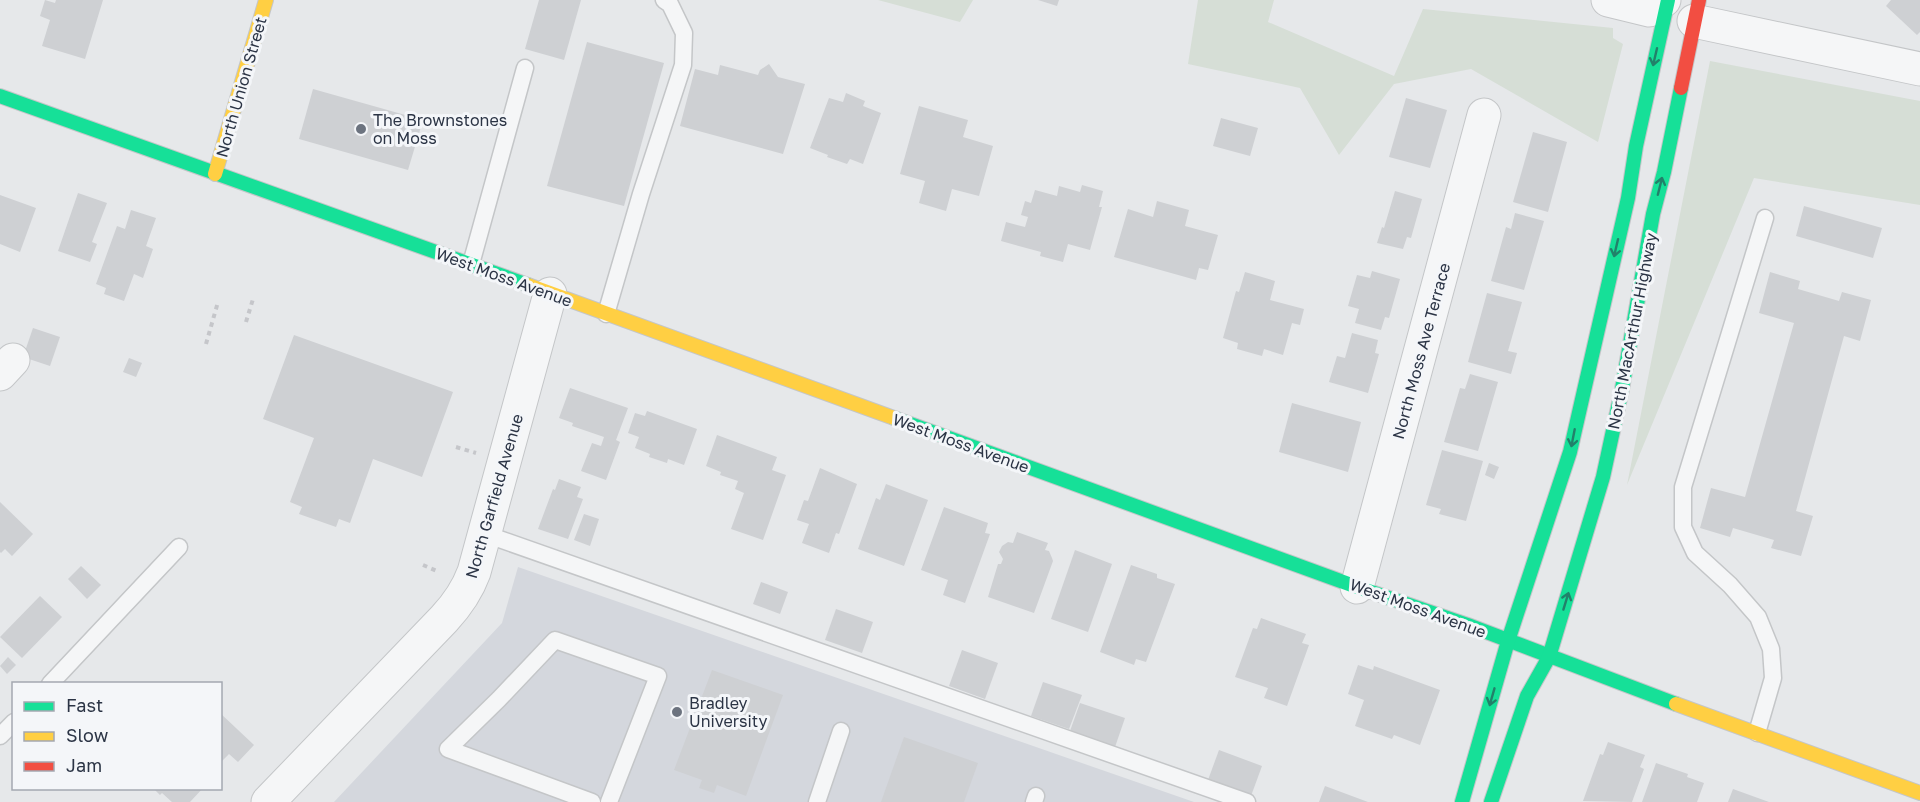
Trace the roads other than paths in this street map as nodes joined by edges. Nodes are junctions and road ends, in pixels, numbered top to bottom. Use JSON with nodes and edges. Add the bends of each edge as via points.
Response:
{"nodes":[{"id":1,"x":266,"y":0,"type":"edge"},
{"id":2,"x":664,"y":0,"type":"edge"},
{"id":3,"x":1608,"y":0,"type":"edge"},
{"id":4,"x":1666,"y":0,"type":"edge"},
{"id":5,"x":1696,"y":10,"type":"edge"},
{"id":6,"x":525,"y":68,"type":"dead end"},
{"id":7,"x":1920,"y":69,"type":"edge"},
{"id":8,"x":0,"y":96,"type":"edge"},
{"id":9,"x":1484,"y":115,"type":"dead end"},
{"id":10,"x":215,"y":174,"type":"junction"},
{"id":11,"x":1765,"y":218,"type":"dead end"},
{"id":12,"x":471,"y":264,"type":"junction"},
{"id":13,"x":550,"y":294,"type":"junction"},
{"id":14,"x":606,"y":314,"type":"junction"},
{"id":15,"x":485,"y":534,"type":"junction"},
{"id":16,"x":179,"y":547,"type":"dead end"},
{"id":17,"x":1357,"y":586,"type":"junction"},
{"id":18,"x":1508,"y":641,"type":"junction"},
{"id":19,"x":1549,"y":657,"type":"junction"},
{"id":20,"x":52,"y":682,"type":"edge"},
{"id":21,"x":12,"y":724,"type":"edge"},
{"id":22,"x":841,"y":731,"type":"dead end"},
{"id":23,"x":1757,"y":734,"type":"junction"},
{"id":24,"x":0,"y":736,"type":"edge"},
{"id":25,"x":1920,"y":793,"type":"edge"},
{"id":26,"x":268,"y":802,"type":"edge"},
{"id":27,"x":592,"y":802,"type":"edge"},
{"id":28,"x":609,"y":802,"type":"edge"},
{"id":29,"x":817,"y":802,"type":"edge"},
{"id":30,"x":1247,"y":802,"type":"edge"},
{"id":31,"x":1462,"y":802,"type":"edge"},
{"id":32,"x":1491,"y":802,"type":"edge"}],
"edges":[{"from":1,"to":10,"type":"street","name":"North Union Street"},
{"from":2,"to":14,"type":"lane","via":[[670,4],[684,33],[683,65]]},
{"from":3,"to":4,"type":"street","via":[[1649,10]]},
{"from":4,"to":18,"type":"street","name":"North MacArthur Highway","one_way":true,"via":[[1628,198],[1570,452]]},
{"from":5,"to":7,"type":"street"},
{"from":19,"to":5,"type":"street","name":"North MacArthur Highway","one_way":true,"via":[[1603,477]]},
{"from":6,"to":12,"type":"lane"},
{"from":8,"to":10,"type":"street","name":"West Moss Avenue"},
{"from":9,"to":17,"type":"street","name":"North Moss Ave Terrace"},
{"from":10,"to":12,"type":"street","name":"West Moss Avenue"},
{"from":11,"to":23,"type":"lane","via":[[1683,487],[1683,527],[1695,553],[1758,617],[1771,649],[1773,678]]},
{"from":12,"to":13,"type":"street","name":"West Moss Avenue"},
{"from":13,"to":14,"type":"street","name":"West Moss Avenue"},
{"from":13,"to":15,"type":"street","name":"North Garfield Avenue"},
{"from":14,"to":17,"type":"street","name":"West Moss Avenue"},
{"from":15,"to":26,"type":"street","name":"North Garfield Avenue","via":[[474,572],[459,603]]},
{"from":15,"to":30,"type":"lane"},
{"from":16,"to":20,"type":"lane"},
{"from":17,"to":18,"type":"street","name":"West Moss Avenue"},
{"from":18,"to":19,"type":"street","name":"West Moss Avenue"},
{"from":18,"to":31,"type":"street","name":"North MacArthur Highway","one_way":true},
{"from":19,"to":23,"type":"street","name":"West Moss Avenue"},
{"from":19,"to":32,"type":"street","name":"North MacArthur Highway","via":[[1527,696]]},
{"from":21,"to":24,"type":"lane"},
{"from":22,"to":29,"type":"lane"},
{"from":23,"to":25,"type":"street","name":"West Moss Avenue"},
{"from":27,"to":28,"type":"lane","via":[[448,749],[555,640],[658,676]]}]}
